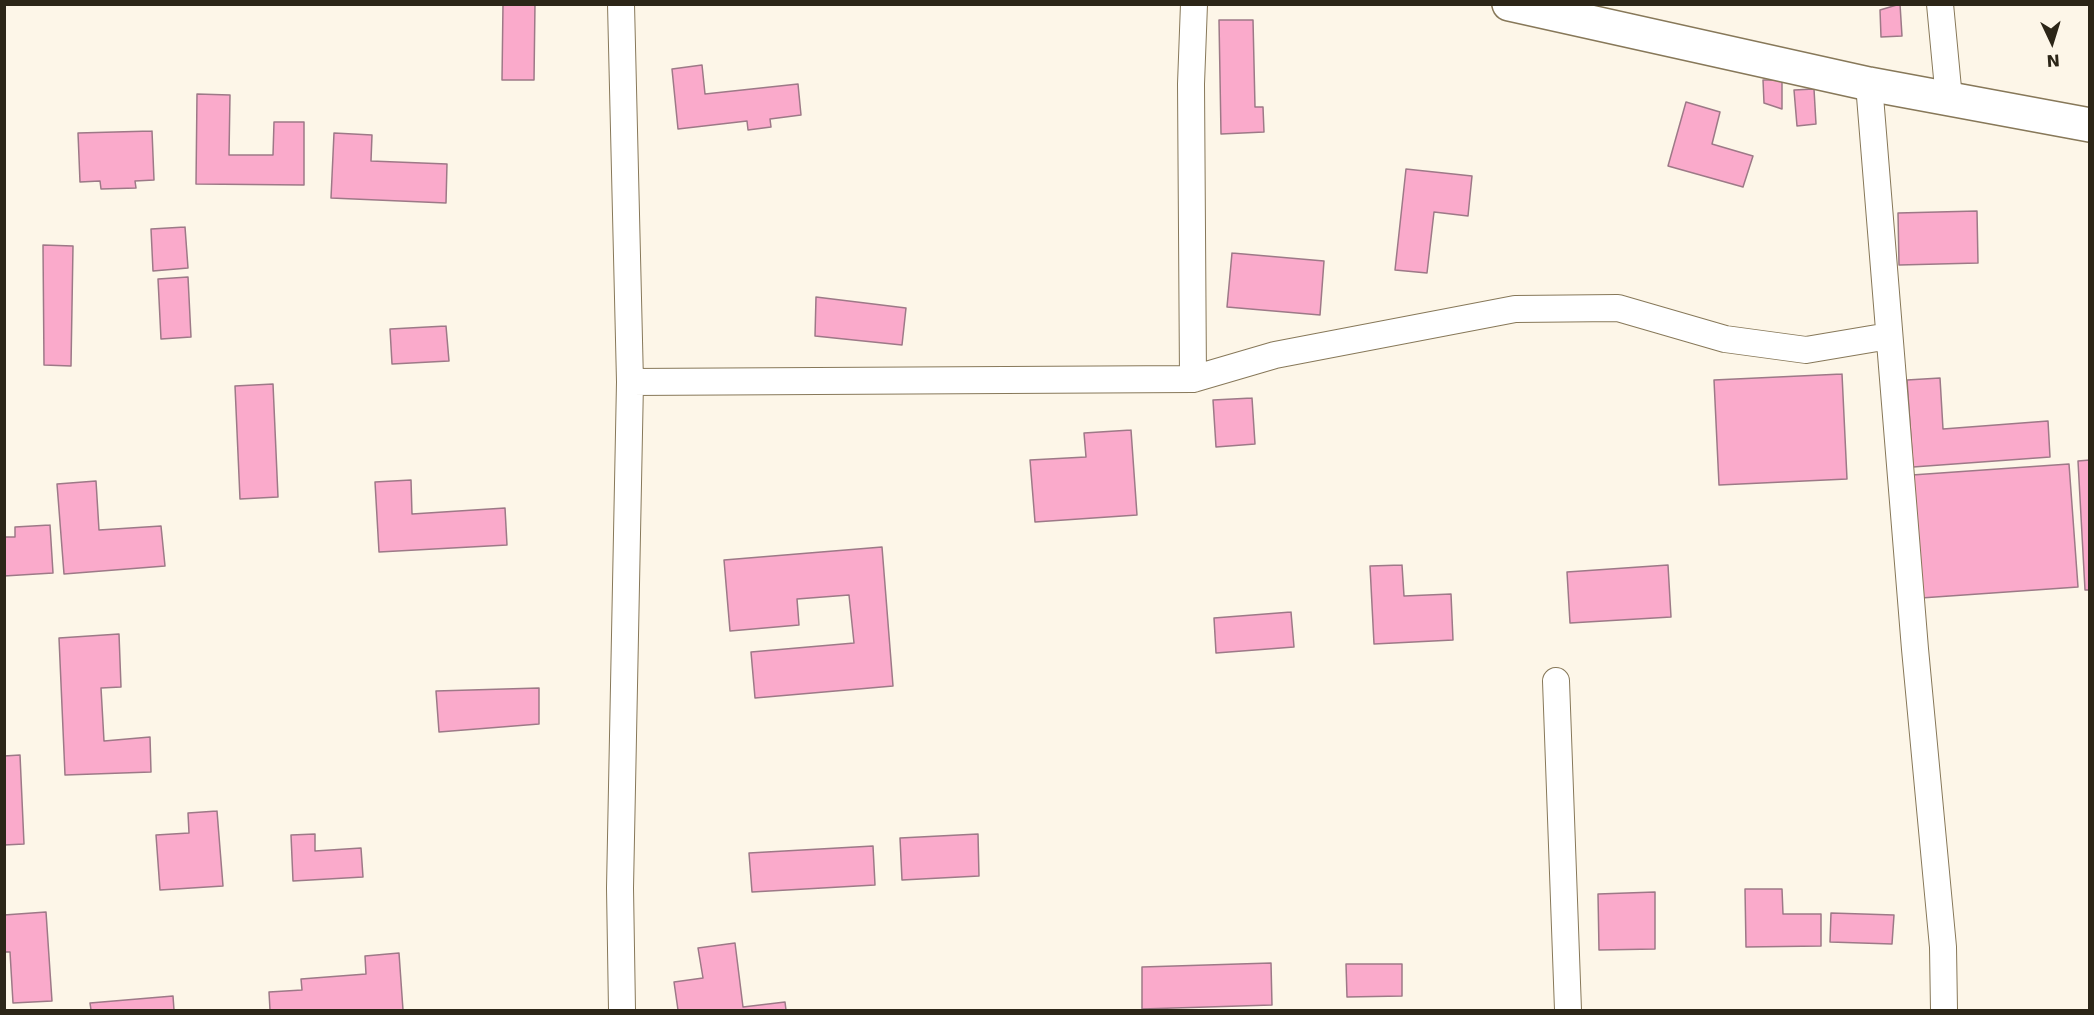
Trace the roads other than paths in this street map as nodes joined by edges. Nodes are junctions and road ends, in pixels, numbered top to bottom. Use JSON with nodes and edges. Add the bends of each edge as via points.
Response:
{"nodes":[{"id":1,"x":621,"y":4,"type":"edge"},
{"id":2,"x":1194,"y":4,"type":"edge"},
{"id":3,"x":1940,"y":4,"type":"edge"},
{"id":4,"x":1523,"y":6,"type":"edge"},
{"id":5,"x":1869,"y":84,"type":"junction"},
{"id":6,"x":1949,"y":99,"type":"junction"},
{"id":7,"x":2090,"y":125,"type":"edge"},
{"id":8,"x":1889,"y":336,"type":"junction"},
{"id":9,"x":1193,"y":379,"type":"junction"},
{"id":10,"x":630,"y":382,"type":"junction"},
{"id":11,"x":1556,"y":681,"type":"dead end"},
{"id":12,"x":622,"y":1011,"type":"edge"},
{"id":13,"x":1568,"y":1011,"type":"edge"},
{"id":14,"x":1944,"y":1011,"type":"edge"}],
"edges":[{"from":1,"to":10,"type":"street"},
{"from":2,"to":9,"type":"street"},
{"from":3,"to":6,"type":"street"},
{"from":4,"to":5,"type":"street"},
{"from":5,"to":6,"type":"street"},
{"from":5,"to":8,"type":"street"},
{"from":6,"to":7,"type":"street"},
{"from":8,"to":9,"type":"street","via":[[1806,350],[1725,339],[1618,308],[1515,309],[1275,356]]},
{"from":8,"to":14,"type":"street","via":[[1943,947]]},
{"from":9,"to":10,"type":"street"},
{"from":10,"to":12,"type":"street","via":[[620,888]]},
{"from":11,"to":13,"type":"street"}]}
